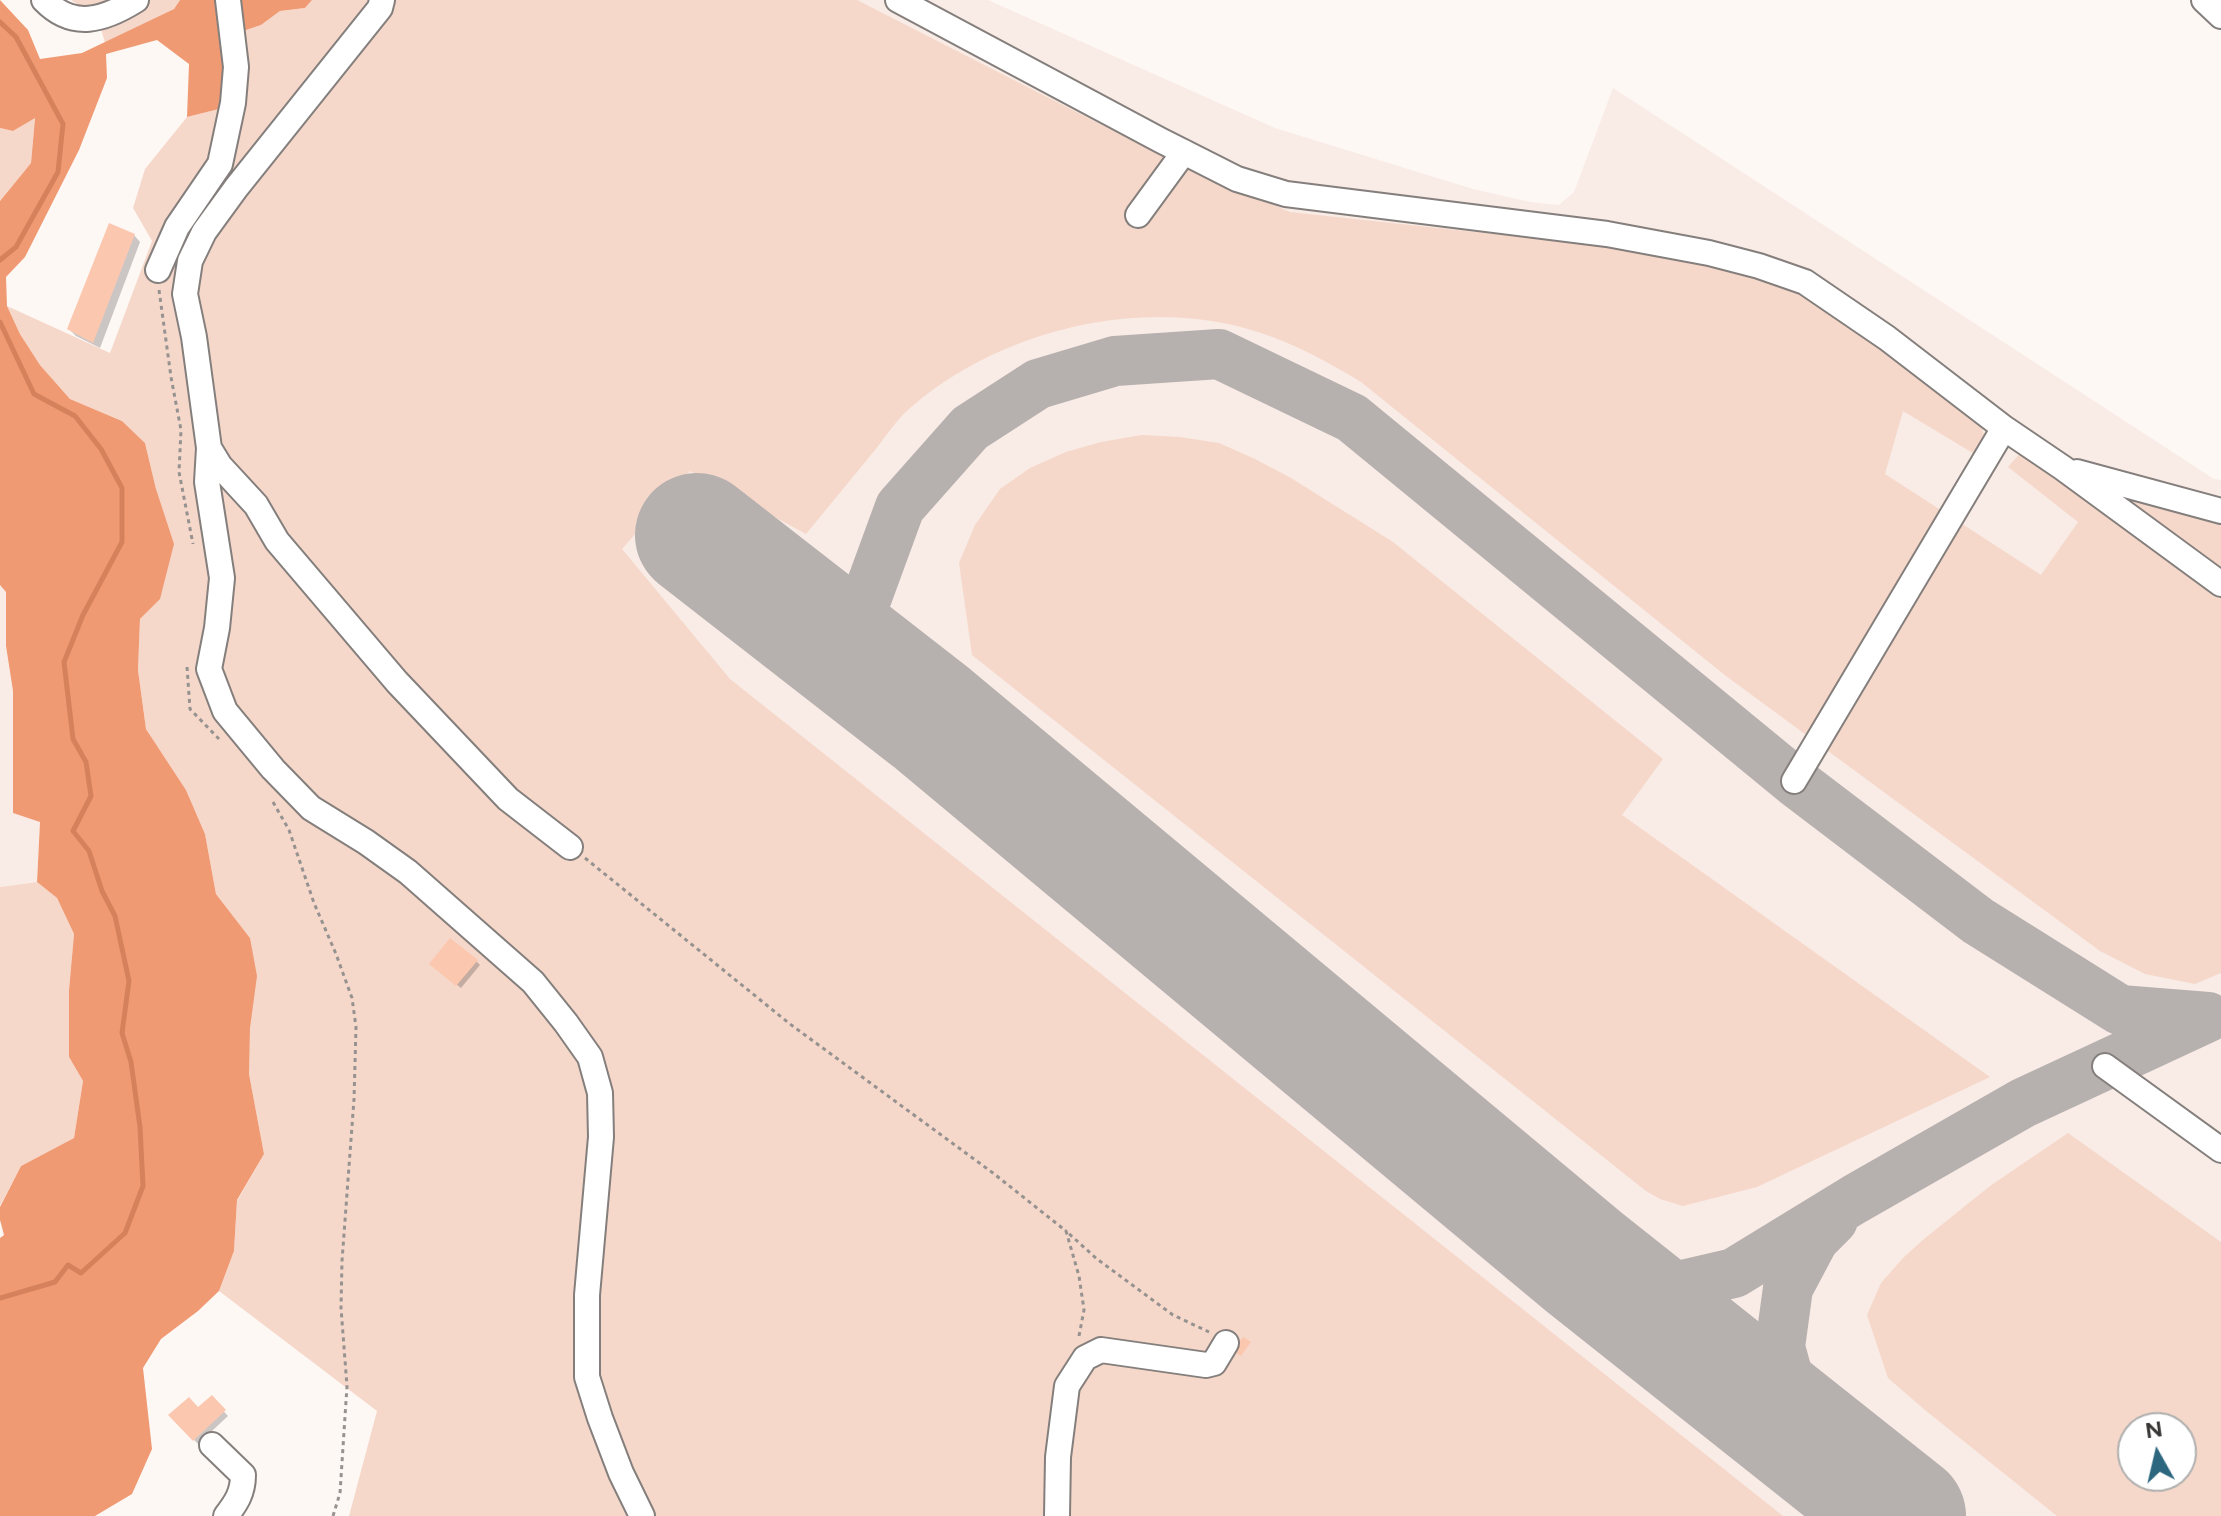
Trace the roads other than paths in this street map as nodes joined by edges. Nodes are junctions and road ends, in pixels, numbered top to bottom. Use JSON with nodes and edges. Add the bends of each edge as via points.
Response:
{"nodes":[{"id":1,"x":44,"y":0,"type":"edge"},
{"id":2,"x":136,"y":0,"type":"edge"},
{"id":3,"x":228,"y":0,"type":"edge"},
{"id":4,"x":382,"y":0,"type":"edge"},
{"id":5,"x":898,"y":0,"type":"edge"},
{"id":6,"x":2204,"y":0,"type":"edge"},
{"id":7,"x":2221,"y":16,"type":"edge"},
{"id":8,"x":1184,"y":152,"type":"junction"},
{"id":9,"x":1138,"y":215,"type":"dead end"},
{"id":10,"x":158,"y":270,"type":"road end"},
{"id":11,"x":2004,"y":428,"type":"junction"},
{"id":12,"x":209,"y":448,"type":"junction"},
{"id":13,"x":2063,"y":468,"type":"junction"},
{"id":14,"x":2221,"y":511,"type":"edge"},
{"id":15,"x":2221,"y":584,"type":"edge"},
{"id":16,"x":1794,"y":781,"type":"dead end"},
{"id":17,"x":570,"y":847,"type":"road end"},
{"id":18,"x":2105,"y":1066,"type":"dead end"},
{"id":19,"x":2221,"y":1150,"type":"edge"},
{"id":20,"x":1226,"y":1343,"type":"road end"},
{"id":21,"x":212,"y":1445,"type":"dead end"},
{"id":22,"x":226,"y":1516,"type":"edge"},
{"id":23,"x":642,"y":1516,"type":"edge"},
{"id":24,"x":1057,"y":1516,"type":"edge"}],
"edges":[{"from":1,"to":2,"type":"street","via":[[64,16],[85,20],[115,13]]},
{"from":3,"to":10,"type":"street","via":[[236,67],[220,164],[177,227]]},
{"from":4,"to":12,"type":"street","via":[[236,188],[190,261],[185,294]]},
{"from":5,"to":8,"type":"street"},
{"from":6,"to":7,"type":"street"},
{"from":8,"to":9,"type":"street"},
{"from":8,"to":11,"type":"street","via":[[1237,179],[1286,194],[1607,234],[1759,266],[1805,282]]},
{"from":11,"to":13,"type":"street"},
{"from":11,"to":16,"type":"street"},
{"from":12,"to":17,"type":"street","via":[[256,505],[277,541],[397,682],[508,799]]},
{"from":12,"to":23,"type":"street","via":[[207,482],[222,578],[209,669],[225,711],[311,808],[408,872],[533,982],[590,1057],[600,1093],[601,1137],[587,1295],[587,1377],[615,1459]]},
{"from":13,"to":14,"type":"street"},
{"from":13,"to":15,"type":"street"},
{"from":18,"to":19,"type":"street"},
{"from":20,"to":24,"type":"street","via":[[1214,1363],[1206,1365],[1101,1350],[1085,1358],[1067,1386]]},
{"from":21,"to":22,"type":"street","via":[[243,1475],[237,1502]]}]}
